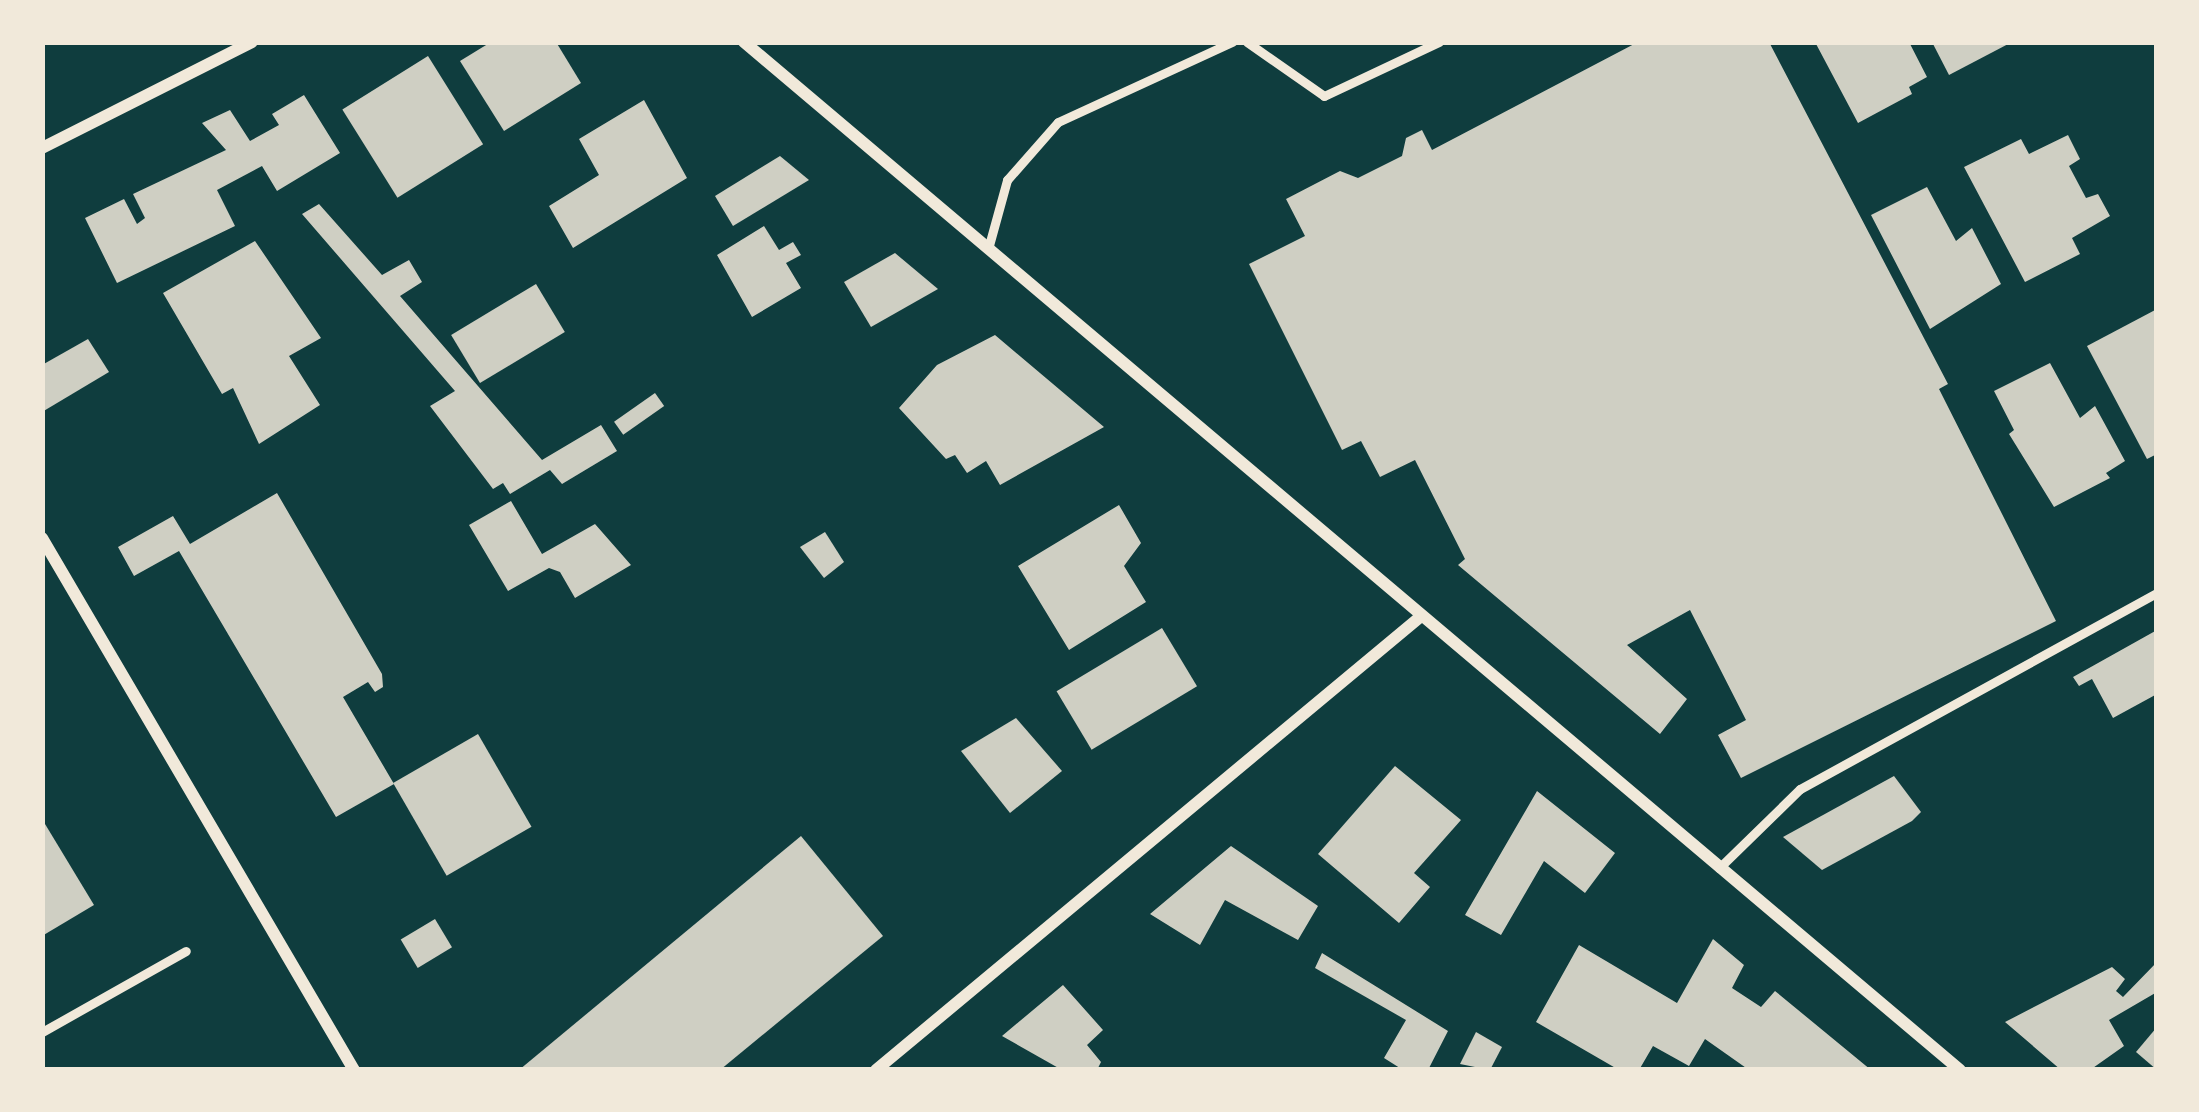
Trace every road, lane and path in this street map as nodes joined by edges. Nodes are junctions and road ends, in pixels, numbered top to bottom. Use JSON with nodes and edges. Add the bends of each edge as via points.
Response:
{"nodes":[{"id":1,"x":252,"y":42,"type":"edge"},
{"id":2,"x":744,"y":42,"type":"edge"},
{"id":3,"x":1232,"y":42,"type":"edge"},
{"id":4,"x":1247,"y":42,"type":"edge"},
{"id":5,"x":1439,"y":42,"type":"edge"},
{"id":6,"x":42,"y":148,"type":"edge"},
{"id":7,"x":988,"y":249,"type":"junction"},
{"id":8,"x":42,"y":538,"type":"edge"},
{"id":9,"x":2157,"y":593,"type":"edge"},
{"id":10,"x":1420,"y":617,"type":"junction"},
{"id":11,"x":1719,"y":868,"type":"junction"},
{"id":12,"x":186,"y":951,"type":"dead end"},
{"id":13,"x":42,"y":1032,"type":"edge"},
{"id":14,"x":354,"y":1070,"type":"edge"},
{"id":15,"x":876,"y":1070,"type":"edge"},
{"id":16,"x":1960,"y":1070,"type":"edge"}],
"edges":[{"from":1,"to":6,"type":"street"},
{"from":2,"to":7,"type":"street"},
{"from":3,"to":7,"type":"lane","via":[[1058,122],[1007,180]]},
{"from":4,"to":5,"type":"lane","via":[[1324,96]]},
{"from":7,"to":10,"type":"street"},
{"from":8,"to":14,"type":"street"},
{"from":9,"to":11,"type":"lane","via":[[1800,789]]},
{"from":10,"to":11,"type":"street"},
{"from":10,"to":15,"type":"street"},
{"from":11,"to":16,"type":"street"},
{"from":12,"to":13,"type":"lane"}]}
